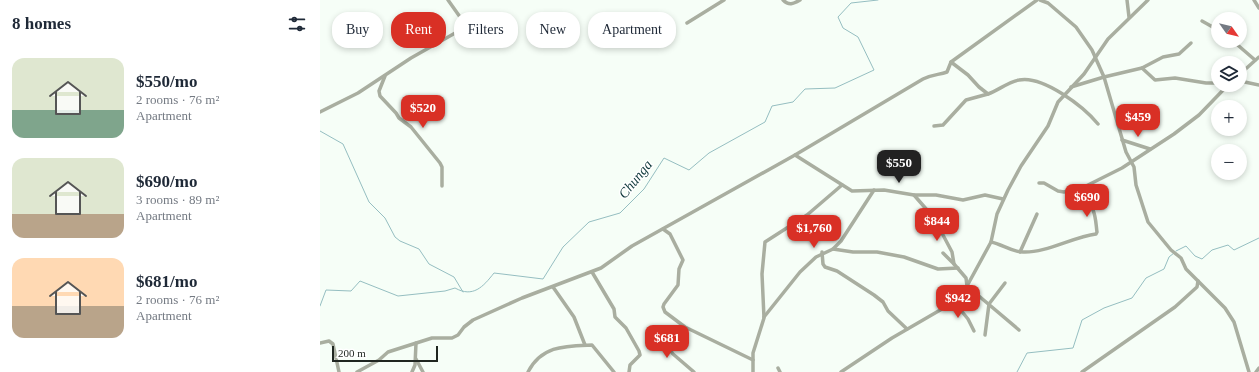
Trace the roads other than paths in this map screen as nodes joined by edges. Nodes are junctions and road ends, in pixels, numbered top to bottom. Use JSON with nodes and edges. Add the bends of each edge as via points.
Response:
{"nodes":[{"id":1,"x":448,"y":0,"type":"edge"},
{"id":2,"x":724,"y":0,"type":"edge"},
{"id":3,"x":783,"y":0,"type":"edge"},
{"id":4,"x":800,"y":0,"type":"edge"},
{"id":5,"x":1038,"y":0,"type":"edge"},
{"id":6,"x":1127,"y":0,"type":"edge"},
{"id":7,"x":1148,"y":0,"type":"edge"},
{"id":8,"x":1254,"y":0,"type":"edge"},
{"id":9,"x":1259,"y":8,"type":"edge"},
{"id":10,"x":1129,"y":17,"type":"junction"},
{"id":11,"x":1202,"y":21,"type":"dead end"},
{"id":12,"x":687,"y":23,"type":"dead end"},
{"id":13,"x":1211,"y":26,"type":"edge"},
{"id":14,"x":1192,"y":43,"type":"dead end"},
{"id":15,"x":1241,"y":48,"type":"edge"},
{"id":16,"x":1095,"y":57,"type":"junction"},
{"id":17,"x":1259,"y":57,"type":"edge"},
{"id":18,"x":1256,"y":60,"type":"junction"},
{"id":19,"x":951,"y":62,"type":"junction"},
{"id":20,"x":1142,"y":68,"type":"junction"},
{"id":21,"x":1247,"y":68,"type":"edge"},
{"id":22,"x":385,"y":75,"type":"junction"},
{"id":23,"x":1104,"y":77,"type":"junction"},
{"id":24,"x":1247,"y":82,"type":"edge"},
{"id":25,"x":1211,"y":83,"type":"edge"},
{"id":26,"x":1259,"y":85,"type":"edge"},
{"id":27,"x":1070,"y":88,"type":"junction"},
{"id":28,"x":1221,"y":92,"type":"edge"},
{"id":29,"x":988,"y":94,"type":"junction"},
{"id":30,"x":1063,"y":95,"type":"junction"},
{"id":31,"x":320,"y":112,"type":"edge"},
{"id":32,"x":1098,"y":124,"type":"dead end"},
{"id":33,"x":934,"y":126,"type":"dead end"},
{"id":34,"x":1122,"y":140,"type":"junction"},
{"id":35,"x":1150,"y":149,"type":"junction"},
{"id":36,"x":795,"y":155,"type":"junction"},
{"id":37,"x":1131,"y":161,"type":"junction"},
{"id":38,"x":1039,"y":183,"type":"dead end"},
{"id":39,"x":842,"y":185,"type":"junction"},
{"id":40,"x":442,"y":186,"type":"dead end"},
{"id":41,"x":1086,"y":186,"type":"junction"},
{"id":42,"x":874,"y":190,"type":"junction"},
{"id":43,"x":914,"y":195,"type":"junction"},
{"id":44,"x":1004,"y":199,"type":"junction"},
{"id":45,"x":1037,"y":214,"type":"dead end"},
{"id":46,"x":663,"y":229,"type":"junction"},
{"id":47,"x":991,"y":242,"type":"junction"},
{"id":48,"x":833,"y":249,"type":"junction"},
{"id":49,"x":822,"y":252,"type":"junction"},
{"id":50,"x":1020,"y":252,"type":"junction"},
{"id":51,"x":943,"y":253,"type":"dead end"},
{"id":52,"x":954,"y":264,"type":"junction"},
{"id":53,"x":959,"y":269,"type":"junction"},
{"id":54,"x":592,"y":272,"type":"junction"},
{"id":55,"x":1198,"y":280,"type":"junction"},
{"id":56,"x":1005,"y":283,"type":"dead end"},
{"id":57,"x":967,"y":286,"type":"junction"},
{"id":58,"x":553,"y":287,"type":"junction"},
{"id":59,"x":954,"y":302,"type":"junction"},
{"id":60,"x":989,"y":304,"type":"junction"},
{"id":61,"x":764,"y":318,"type":"junction"},
{"id":62,"x":907,"y":329,"type":"junction"},
{"id":63,"x":1019,"y":330,"type":"dead end"},
{"id":64,"x":656,"y":331,"type":"dead end"},
{"id":65,"x":974,"y":331,"type":"dead end"},
{"id":66,"x":984,"y":335,"type":"dead end"},
{"id":67,"x":320,"y":343,"type":"edge"},
{"id":68,"x":416,"y":343,"type":"junction"},
{"id":69,"x":585,"y":346,"type":"junction"},
{"id":70,"x":416,"y":358,"type":"junction"},
{"id":71,"x":753,"y":360,"type":"junction"},
{"id":72,"x":1259,"y":368,"type":"edge"},
{"id":73,"x":339,"y":372,"type":"edge"},
{"id":74,"x":357,"y":372,"type":"edge"},
{"id":75,"x":412,"y":372,"type":"edge"},
{"id":76,"x":423,"y":372,"type":"edge"},
{"id":77,"x":528,"y":372,"type":"edge"},
{"id":78,"x":614,"y":372,"type":"edge"},
{"id":79,"x":629,"y":372,"type":"edge"},
{"id":80,"x":694,"y":372,"type":"edge"},
{"id":81,"x":753,"y":372,"type":"edge"},
{"id":82,"x":841,"y":372,"type":"edge"},
{"id":83,"x":1082,"y":372,"type":"edge"},
{"id":84,"x":1249,"y":372,"type":"edge"},
{"id":85,"x":1256,"y":372,"type":"edge"}],
"edges":[{"from":1,"to":22,"type":"street","via":[[465,24],[464,28]]},
{"from":2,"to":12,"type":"street"},
{"from":3,"to":4,"type":"street","via":[[788,4]]},
{"from":5,"to":16,"type":"street","via":[[1048,3],[1076,26]]},
{"from":5,"to":19,"type":"street"},
{"from":6,"to":10,"type":"street"},
{"from":7,"to":10,"type":"street"},
{"from":8,"to":9,"type":"street"},
{"from":10,"to":16,"type":"street"},
{"from":11,"to":13,"type":"street"},
{"from":14,"to":20,"type":"street","via":[[1179,54],[1163,57]]},
{"from":15,"to":18,"type":"street"},
{"from":16,"to":23,"type":"street"},
{"from":16,"to":27,"type":"street","via":[[1084,74]]},
{"from":17,"to":18,"type":"street"},
{"from":18,"to":21,"type":"street"},
{"from":19,"to":29,"type":"street"},
{"from":19,"to":36,"type":"street","via":[[947,72],[935,73],[923,79]]},
{"from":20,"to":23,"type":"street"},
{"from":20,"to":25,"type":"street","via":[[1155,80],[1175,78]]},
{"from":22,"to":31,"type":"street","via":[[343,102]]},
{"from":22,"to":40,"type":"street","via":[[378,91],[380,96],[399,118],[411,127],[440,163]]},
{"from":23,"to":27,"type":"street"},
{"from":23,"to":34,"type":"street"},
{"from":24,"to":26,"type":"street"},
{"from":27,"to":30,"type":"street"},
{"from":28,"to":35,"type":"street","via":[[1199,115]]},
{"from":29,"to":30,"type":"street","via":[[1022,79],[1038,82]]},
{"from":29,"to":33,"type":"street","via":[[966,100],[943,125]]},
{"from":30,"to":32,"type":"street","via":[[1091,115]]},
{"from":30,"to":44,"type":"street","via":[[1048,126],[1021,166]]},
{"from":34,"to":35,"type":"street"},
{"from":34,"to":37,"type":"street"},
{"from":35,"to":37,"type":"street"},
{"from":36,"to":39,"type":"street"},
{"from":36,"to":46,"type":"street"},
{"from":37,"to":41,"type":"street"},
{"from":37,"to":55,"type":"street","via":[[1148,222]]},
{"from":38,"to":41,"type":"street","via":[[1064,192]]},
{"from":39,"to":42,"type":"street","via":[[852,191]]},
{"from":39,"to":61,"type":"street","via":[[807,216],[765,242],[762,274]]},
{"from":41,"to":50,"type":"street","via":[[1089,204],[1094,211],[1097,234],[1055,246]]},
{"from":42,"to":43,"type":"street"},
{"from":42,"to":48,"type":"street","via":[[841,241]]},
{"from":43,"to":44,"type":"street","via":[[936,195],[963,200],[986,195]]},
{"from":43,"to":52,"type":"street","via":[[934,218],[952,252]]},
{"from":44,"to":47,"type":"street","via":[[997,214]]},
{"from":45,"to":50,"type":"street"},
{"from":46,"to":54,"type":"street"},
{"from":46,"to":71,"type":"street","via":[[670,234],[683,260],[679,269],[678,285],[664,304],[665,312],[688,329]]},
{"from":47,"to":50,"type":"street"},
{"from":47,"to":57,"type":"street"},
{"from":48,"to":49,"type":"street"},
{"from":48,"to":53,"type":"street","via":[[877,252],[904,257],[938,269]]},
{"from":49,"to":61,"type":"street","via":[[800,272]]},
{"from":49,"to":62,"type":"street","via":[[822,264],[825,267],[837,271],[874,295]]},
{"from":51,"to":52,"type":"street"},
{"from":52,"to":53,"type":"street"},
{"from":53,"to":57,"type":"street","via":[[966,278]]},
{"from":54,"to":58,"type":"street"},
{"from":54,"to":79,"type":"street","via":[[614,309],[617,320],[626,328],[639,352],[640,355],[630,365]]},
{"from":55,"to":83,"type":"street","via":[[1198,287],[1175,307]]},
{"from":55,"to":84,"type":"street","via":[[1225,308],[1234,322]]},
{"from":56,"to":60,"type":"street"},
{"from":57,"to":59,"type":"street"},
{"from":57,"to":60,"type":"street"},
{"from":58,"to":68,"type":"street","via":[[473,320],[452,338],[432,338]]},
{"from":58,"to":69,"type":"street","via":[[571,312]]},
{"from":59,"to":62,"type":"street"},
{"from":59,"to":65,"type":"street"},
{"from":60,"to":63,"type":"street"},
{"from":60,"to":66,"type":"street"},
{"from":61,"to":71,"type":"street"},
{"from":62,"to":82,"type":"street"},
{"from":64,"to":80,"type":"street","via":[[673,354]]},
{"from":67,"to":73,"type":"street","via":[[329,340],[333,344]]},
{"from":68,"to":70,"type":"street"},
{"from":68,"to":74,"type":"street","via":[[388,352],[380,360]]},
{"from":69,"to":77,"type":"street","via":[[545,352]]},
{"from":69,"to":78,"type":"street","via":[[592,345]]},
{"from":70,"to":75,"type":"street"},
{"from":70,"to":76,"type":"street"},
{"from":71,"to":81,"type":"street"},
{"from":72,"to":85,"type":"street"}]}
